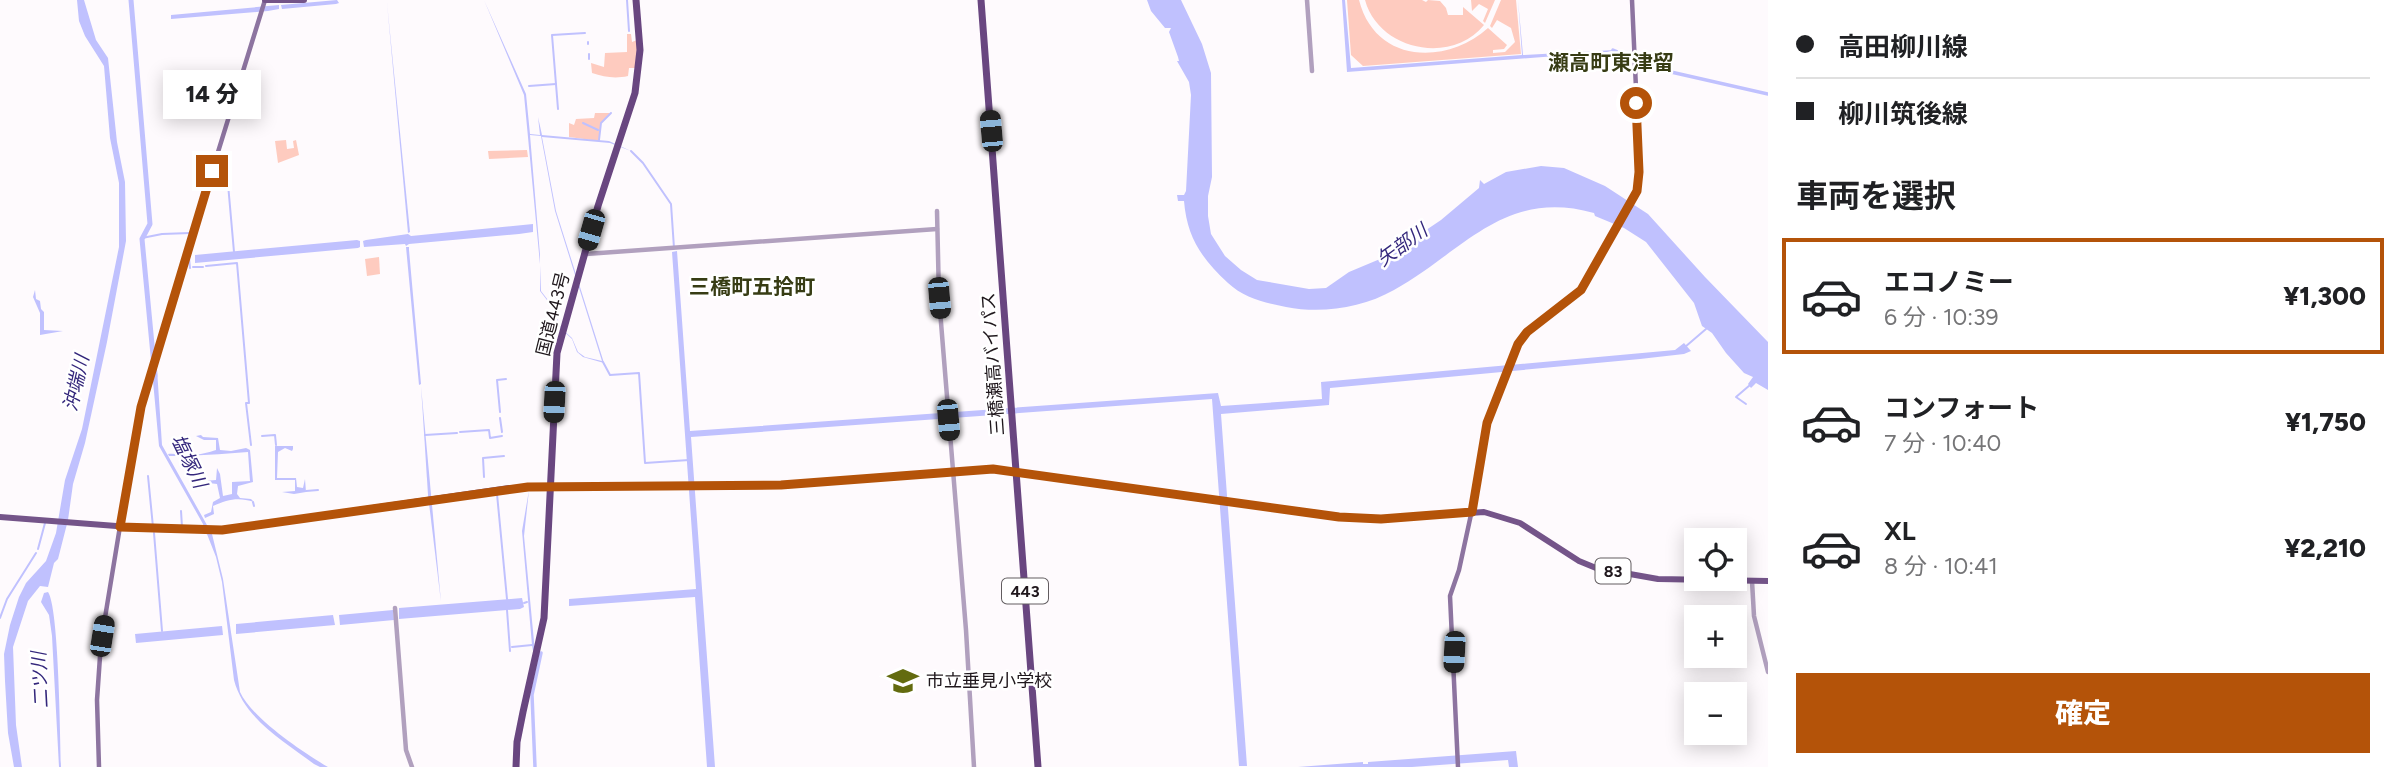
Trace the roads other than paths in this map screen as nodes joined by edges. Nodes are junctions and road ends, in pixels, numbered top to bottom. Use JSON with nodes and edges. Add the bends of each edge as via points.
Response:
{"nodes":[{"id":1,"x":265,"y":0,"type":"edge"},
{"id":2,"x":304,"y":0,"type":"edge"},
{"id":3,"x":636,"y":0,"type":"edge"},
{"id":4,"x":1307,"y":0,"type":"edge"},
{"id":5,"x":1632,"y":0,"type":"edge"},
{"id":6,"x":983,"y":2,"type":"edge"},
{"id":7,"x":1312,"y":71,"type":"dead end"},
{"id":8,"x":937,"y":211,"type":"dead end"},
{"id":9,"x":937,"y":229,"type":"junction"},
{"id":10,"x":584,"y":254,"type":"junction"},
{"id":11,"x":953,"y":472,"type":"junction"},
{"id":12,"x":1018,"y":472,"type":"junction"},
{"id":13,"x":550,"y":486,"type":"junction"},
{"id":14,"x":1472,"y":512,"type":"junction"},
{"id":15,"x":0,"y":517,"type":"edge"},
{"id":16,"x":120,"y":527,"type":"junction"},
{"id":17,"x":1752,"y":581,"type":"junction"},
{"id":18,"x":1768,"y":581,"type":"edge"},
{"id":19,"x":396,"y":609,"type":"dead end"},
{"id":20,"x":1768,"y":672,"type":"edge"},
{"id":21,"x":1458,"y":765,"type":"edge"},
{"id":22,"x":99,"y":767,"type":"edge"},
{"id":23,"x":412,"y":767,"type":"edge"},
{"id":24,"x":516,"y":767,"type":"edge"},
{"id":25,"x":974,"y":767,"type":"edge"},
{"id":26,"x":1039,"y":767,"type":"edge"}],
"edges":[{"from":1,"to":2,"type":"main road"},
{"from":1,"to":16,"type":"main road","via":[[146,388]]},
{"from":3,"to":10,"type":"highway","name":"国道443号","via":[[640,38],[636,86]]},
{"from":4,"to":7,"type":"street"},
{"from":5,"to":14,"type":"main road","via":[[1639,155],[1636,193],[1581,290],[1523,336],[1508,364],[1487,423]]},
{"from":6,"to":12,"type":"highway","name":"三橋瀬高バイパス","number":"443"},
{"from":8,"to":9,"type":"street"},
{"from":9,"to":10,"type":"street"},
{"from":9,"to":11,"type":"street"},
{"from":10,"to":13,"type":"highway","name":"国道443号","via":[[557,353]]},
{"from":11,"to":12,"type":"main road","number":"83"},
{"from":11,"to":13,"type":"main road","number":"83","via":[[802,484]]},
{"from":11,"to":25,"type":"street"},
{"from":12,"to":14,"type":"main road","number":"83","via":[[1347,517]]},
{"from":12,"to":26,"type":"highway","name":"三橋瀬高バイパス","number":"443"},
{"from":13,"to":16,"type":"main road","number":"83","via":[[207,531]]},
{"from":13,"to":24,"type":"highway","name":"国道443号","via":[[544,618],[517,742]]},
{"from":14,"to":17,"type":"main road","number":"83","via":[[1513,520],[1596,568],[1658,579]]},
{"from":14,"to":21,"type":"main road","via":[[1450,596]]},
{"from":15,"to":16,"type":"main road","number":"83"},
{"from":16,"to":22,"type":"main road","via":[[98,669]]},
{"from":17,"to":18,"type":"main road","number":"83"},
{"from":17,"to":20,"type":"street","via":[[1754,616]]},
{"from":19,"to":23,"type":"street","via":[[406,750]]}]}
